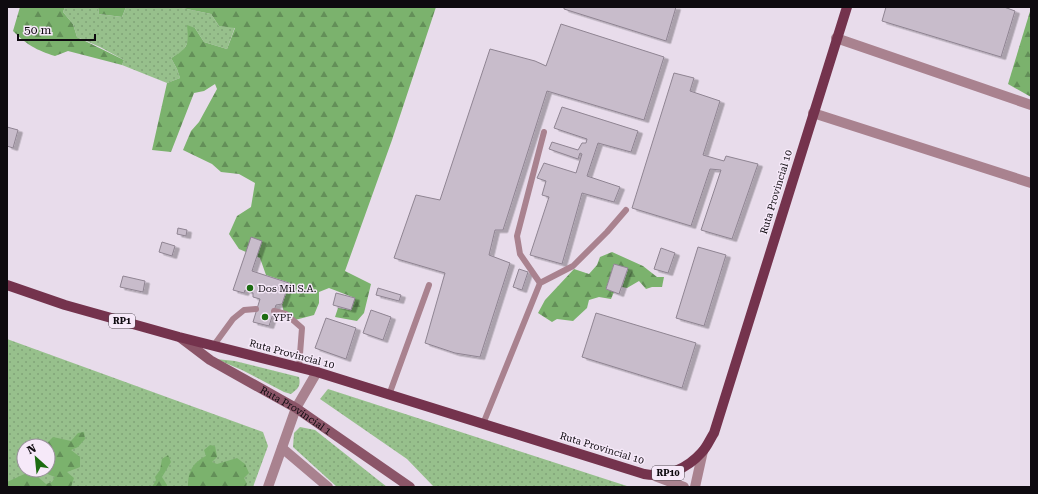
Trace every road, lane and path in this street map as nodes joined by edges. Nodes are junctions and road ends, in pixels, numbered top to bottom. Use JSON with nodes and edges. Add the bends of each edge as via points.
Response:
{"nodes":[{"id":1,"x":846,"y":7,"type":"edge"},
{"id":2,"x":836,"y":38,"type":"junction"},
{"id":3,"x":1031,"y":105,"type":"edge"},
{"id":4,"x":813,"y":113,"type":"junction"},
{"id":5,"x":544,"y":132,"type":"dead end"},
{"id":6,"x":1031,"y":183,"type":"edge"},
{"id":7,"x":626,"y":210,"type":"dead end"},
{"id":8,"x":540,"y":283,"type":"junction"},
{"id":9,"x":7,"y":285,"type":"edge"},
{"id":10,"x":429,"y":285,"type":"dead end"},
{"id":11,"x":256,"y":310,"type":"dead end"},
{"id":12,"x":274,"y":312,"type":"dead end"},
{"id":13,"x":179,"y":337,"type":"junction"},
{"id":14,"x":214,"y":345,"type":"junction"},
{"id":15,"x":299,"y":368,"type":"junction"},
{"id":16,"x":317,"y":372,"type":"junction"},
{"id":17,"x":389,"y":395,"type":"junction"},
{"id":18,"x":296,"y":408,"type":"junction"},
{"id":19,"x":483,"y":424,"type":"junction"},
{"id":20,"x":282,"y":448,"type":"junction"},
{"id":21,"x":703,"y":451,"type":"junction"},
{"id":22,"x":655,"y":476,"type":"junction"},
{"id":23,"x":268,"y":487,"type":"edge"},
{"id":24,"x":328,"y":487,"type":"edge"},
{"id":25,"x":410,"y":487,"type":"edge"},
{"id":26,"x":684,"y":487,"type":"edge"},
{"id":27,"x":695,"y":487,"type":"edge"}],
"edges":[{"from":1,"to":2,"type":"main road","name":"Ruta Provincial 10","number":"RP10"},
{"from":2,"to":3,"type":"street"},
{"from":2,"to":4,"type":"main road","name":"Ruta Provincial 10","number":"RP10"},
{"from":4,"to":6,"type":"street"},
{"from":4,"to":21,"type":"main road","name":"Ruta Provincial 10","number":"RP10","via":[[714,433]]},
{"from":5,"to":8,"type":"lane","via":[[517,236],[520,254]]},
{"from":7,"to":8,"type":"lane","via":[[573,266]]},
{"from":8,"to":19,"type":"lane"},
{"from":9,"to":13,"type":"main road","number":"RP1","via":[[65,305]]},
{"from":10,"to":17,"type":"lane"},
{"from":11,"to":14,"type":"lane","via":[[244,310]]},
{"from":12,"to":15,"type":"lane","via":[[286,314],[302,328]]},
{"from":13,"to":14,"type":"main road","name":"Ruta Provincial 10","number":"RP10"},
{"from":13,"to":18,"type":"main road","name":"Ruta Provincial 1","number":"RP1","via":[[210,360]]},
{"from":14,"to":15,"type":"main road","name":"Ruta Provincial 10","number":"RP10"},
{"from":15,"to":16,"type":"main road","name":"Ruta Provincial 10","number":"RP10"},
{"from":16,"to":17,"type":"main road","name":"Ruta Provincial 10","number":"RP10"},
{"from":16,"to":18,"type":"street"},
{"from":17,"to":19,"type":"main road","name":"Ruta Provincial 10","number":"RP10"},
{"from":18,"to":20,"type":"street"},
{"from":18,"to":25,"type":"main road","name":"Ruta Provincial 1","number":"RP1"},
{"from":19,"to":22,"type":"main road","name":"Ruta Provincial 10","number":"RP10"},
{"from":20,"to":23,"type":"street"},
{"from":20,"to":24,"type":"street"},
{"from":21,"to":22,"type":"main road","name":"Ruta Provincial 10","number":"RP10","via":[[690,464],[673,472]]},
{"from":21,"to":27,"type":"street"},
{"from":22,"to":26,"type":"street"}]}
